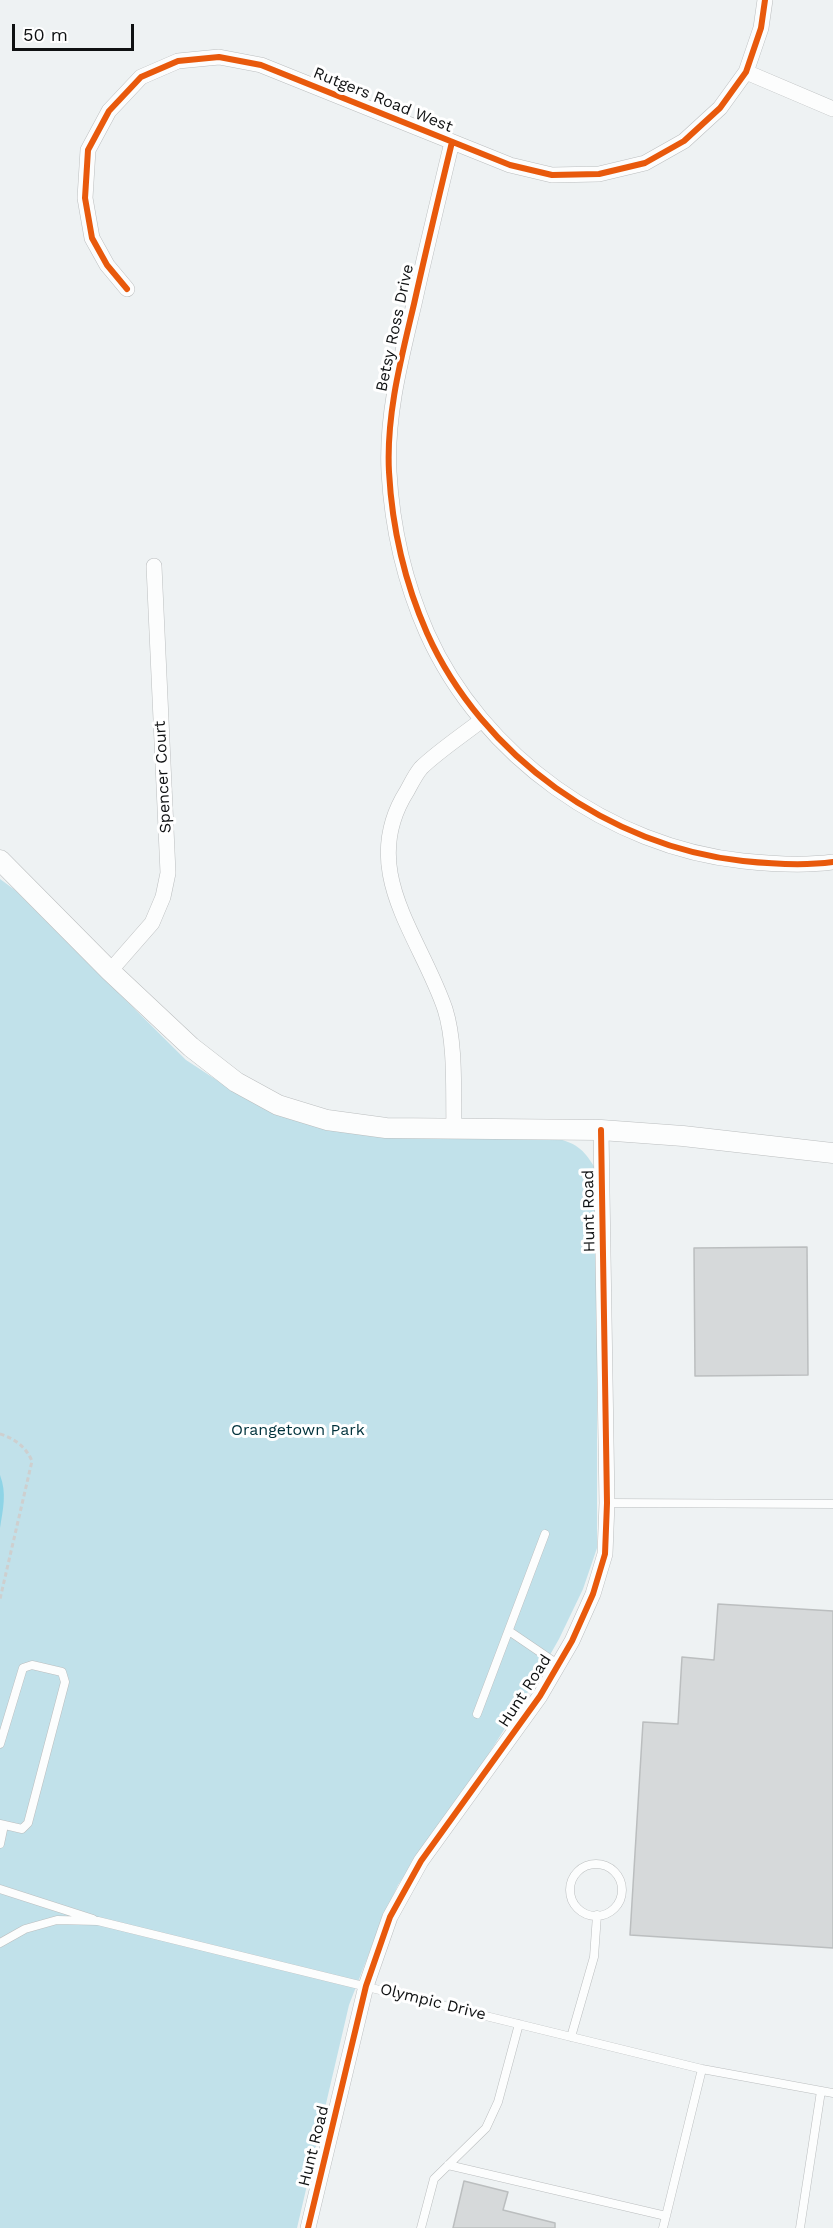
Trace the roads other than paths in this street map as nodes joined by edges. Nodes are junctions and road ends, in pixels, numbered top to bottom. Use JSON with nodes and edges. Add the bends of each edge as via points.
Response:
{"nodes":[{"id":1,"x":765,"y":0,"type":"edge"},
{"id":2,"x":746,"y":72,"type":"junction"},
{"id":3,"x":833,"y":109,"type":"edge"},
{"id":4,"x":452,"y":142,"type":"junction"},
{"id":5,"x":127,"y":289,"type":"dead end"},
{"id":6,"x":154,"y":566,"type":"dead end"},
{"id":7,"x":482,"y":720,"type":"junction"},
{"id":8,"x":0,"y":860,"type":"edge"},
{"id":9,"x":833,"y":862,"type":"edge"},
{"id":10,"x":110,"y":971,"type":"junction"},
{"id":11,"x":454,"y":1127,"type":"junction"},
{"id":12,"x":601,"y":1130,"type":"junction"},
{"id":13,"x":833,"y":1153,"type":"edge"},
{"id":14,"x":607,"y":1503,"type":"junction"},
{"id":15,"x":833,"y":1504,"type":"edge"},
{"id":16,"x":545,"y":1534,"type":"dead end"},
{"id":17,"x":509,"y":1630,"type":"junction"},
{"id":18,"x":559,"y":1665,"type":"junction"},
{"id":19,"x":477,"y":1714,"type":"dead end"},
{"id":20,"x":0,"y":1744,"type":"edge"},
{"id":21,"x":2,"y":1825,"type":"edge"},
{"id":22,"x":0,"y":1844,"type":"edge"},
{"id":23,"x":0,"y":1889,"type":"edge"},
{"id":24,"x":597,"y":1916,"type":"junction"},
{"id":25,"x":98,"y":1921,"type":"junction"},
{"id":26,"x":0,"y":1943,"type":"edge"},
{"id":27,"x":366,"y":1986,"type":"junction"},
{"id":28,"x":519,"y":2024,"type":"junction"},
{"id":29,"x":571,"y":2037,"type":"junction"},
{"id":30,"x":702,"y":2069,"type":"junction"},
{"id":31,"x":822,"y":2091,"type":"junction"},
{"id":32,"x":833,"y":2093,"type":"edge"},
{"id":33,"x":448,"y":2165,"type":"junction"},
{"id":34,"x":666,"y":2216,"type":"junction"},
{"id":35,"x":308,"y":2228,"type":"edge"},
{"id":36,"x":421,"y":2228,"type":"edge"},
{"id":37,"x":663,"y":2228,"type":"edge"},
{"id":38,"x":800,"y":2228,"type":"edge"}],
"edges":[{"from":1,"to":2,"type":"street","name":"Rutgers Road West","via":[[761,28]]},
{"from":2,"to":3,"type":"street"},
{"from":2,"to":4,"type":"street","name":"Rutgers Road West","via":[[720,108],[684,141],[645,163],[599,174],[552,175],[510,165]]},
{"from":4,"to":5,"type":"street","name":"Rutgers Road West","via":[[261,65],[219,57],[178,61],[141,77],[109,111],[88,150],[85,198],[92,238]]},
{"from":4,"to":7,"type":"street","name":"Betsy Ross Drive","via":[[400,363],[391,413],[389,471],[408,584],[427,634]]},
{"from":6,"to":10,"type":"street","name":"Spencer Court","via":[[168,873],[152,923]]},
{"from":7,"to":9,"type":"street","name":"Betsy Ross Drive","via":[[533,769],[572,798],[615,824],[652,840],[715,858],[767,863]]},
{"from":7,"to":11,"type":"street","via":[[421,769],[395,810],[387,853],[394,896],[446,1011],[452,1048]]},
{"from":8,"to":10,"type":"street"},
{"from":10,"to":11,"type":"street","via":[[191,1047],[236,1082],[278,1105],[327,1120],[386,1128]]},
{"from":11,"to":12,"type":"street"},
{"from":12,"to":13,"type":"street"},
{"from":12,"to":14,"type":"street","name":"Hunt Road"},
{"from":14,"to":15,"type":"lane"},
{"from":14,"to":18,"type":"street","name":"Hunt Road","via":[[605,1554],[593,1594]]},
{"from":16,"to":17,"type":"lane"},
{"from":17,"to":18,"type":"lane"},
{"from":17,"to":19,"type":"lane"},
{"from":18,"to":27,"type":"street","name":"Hunt Road","via":[[514,1735],[421,1862],[390,1917]]},
{"from":20,"to":21,"type":"lane","via":[[23,1668],[32,1665],[62,1672],[65,1682],[28,1823],[22,1828]]},
{"from":21,"to":22,"type":"lane"},
{"from":23,"to":25,"type":"lane"},
{"from":24,"to":24,"type":"lane","via":[[582,1911],[570,1890],[581,1868],[597,1864],[613,1870],[622,1885],[622,1894],[613,1909]]},
{"from":24,"to":29,"type":"lane","via":[[594,1957]]},
{"from":25,"to":26,"type":"lane","name":"Olympic Drive","via":[[57,1920],[25,1929]]},
{"from":25,"to":27,"type":"lane","name":"Olympic Drive"},
{"from":27,"to":28,"type":"lane","name":"Olympic Drive"},
{"from":27,"to":35,"type":"street","name":"Hunt Road"},
{"from":28,"to":29,"type":"lane","name":"Olympic Drive"},
{"from":28,"to":33,"type":"lane","via":[[498,2102],[486,2128]]},
{"from":29,"to":30,"type":"lane","name":"Olympic Drive"},
{"from":30,"to":31,"type":"lane","name":"Olympic Drive"},
{"from":30,"to":34,"type":"lane"},
{"from":31,"to":32,"type":"lane","name":"Olympic Drive"},
{"from":31,"to":38,"type":"lane"},
{"from":33,"to":34,"type":"lane"},
{"from":33,"to":36,"type":"lane","via":[[434,2179]]},
{"from":34,"to":37,"type":"lane"}]}
